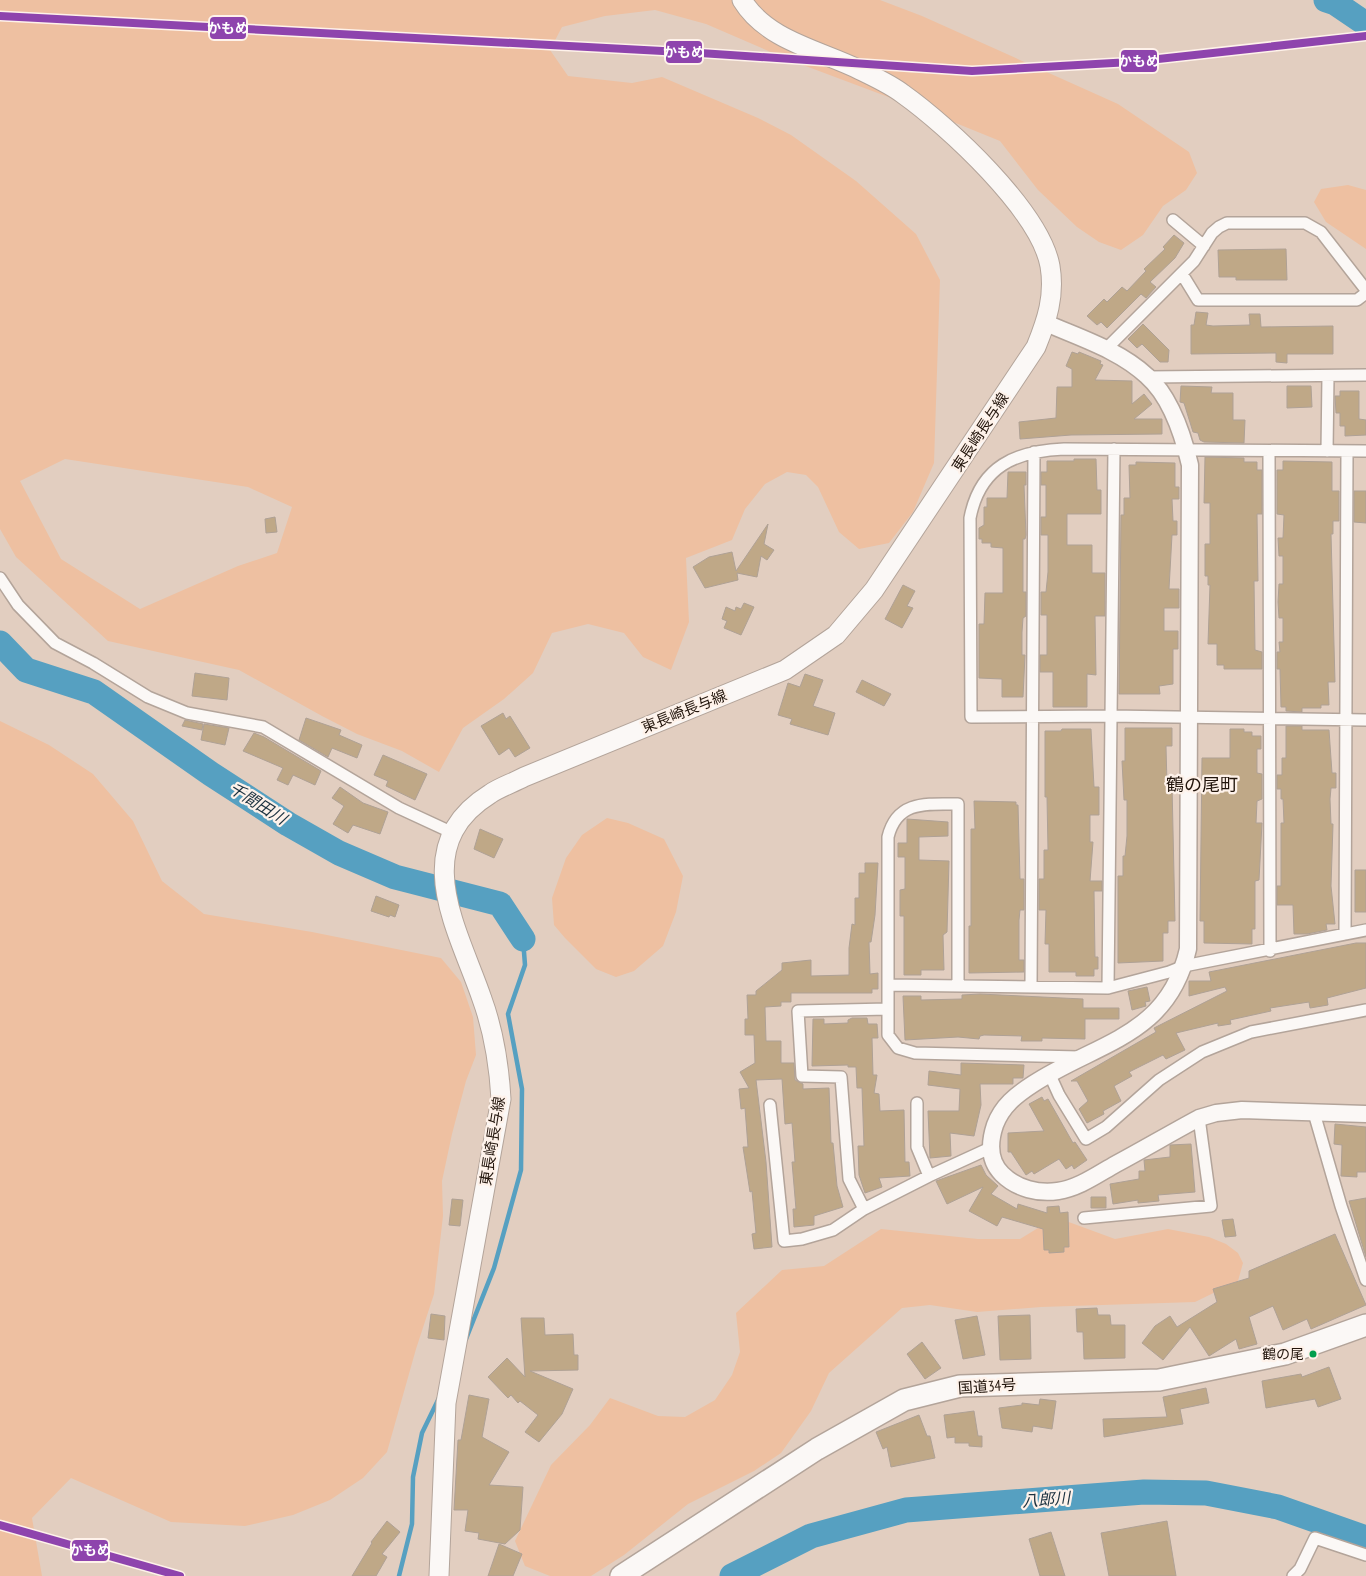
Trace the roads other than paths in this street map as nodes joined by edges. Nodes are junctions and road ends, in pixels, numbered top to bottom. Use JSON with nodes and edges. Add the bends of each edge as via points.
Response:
{"nodes":[{"id":1,"x":742,"y":0,"type":"edge"},
{"id":2,"x":1172,"y":220,"type":"dead end"},
{"id":3,"x":1204,"y":246,"type":"junction"},
{"id":4,"x":1182,"y":274,"type":"junction"},
{"id":5,"x":1366,"y":292,"type":"edge"},
{"id":6,"x":1046,"y":323,"type":"junction"},
{"id":7,"x":1106,"y":349,"type":"junction"},
{"id":8,"x":1328,"y":376,"type":"junction"},
{"id":9,"x":1366,"y":376,"type":"edge"},
{"id":10,"x":1148,"y":377,"type":"junction"},
{"id":11,"x":1114,"y":449,"type":"junction"},
{"id":12,"x":1186,"y":449,"type":"junction"},
{"id":13,"x":1269,"y":451,"type":"junction"},
{"id":14,"x":1327,"y":451,"type":"junction"},
{"id":15,"x":1347,"y":451,"type":"junction"},
{"id":16,"x":1366,"y":451,"type":"edge"},
{"id":17,"x":1034,"y":452,"type":"junction"},
{"id":18,"x":0,"y":578,"type":"edge"},
{"id":19,"x":1110,"y":716,"type":"junction"},
{"id":20,"x":1032,"y":718,"type":"junction"},
{"id":21,"x":1189,"y":718,"type":"junction"},
{"id":22,"x":1268,"y":718,"type":"junction"},
{"id":23,"x":1346,"y":720,"type":"junction"},
{"id":24,"x":1366,"y":720,"type":"edge"},
{"id":25,"x":453,"y":833,"type":"junction"},
{"id":26,"x":1366,"y":930,"type":"edge"},
{"id":27,"x":1345,"y":934,"type":"junction"},
{"id":28,"x":1270,"y":951,"type":"junction"},
{"id":29,"x":1184,"y":966,"type":"junction"},
{"id":30,"x":888,"y":985,"type":"junction"},
{"id":31,"x":958,"y":985,"type":"junction"},
{"id":32,"x":1031,"y":987,"type":"junction"},
{"id":33,"x":1108,"y":988,"type":"junction"},
{"id":34,"x":888,"y":1009,"type":"junction"},
{"id":35,"x":1366,"y":1010,"type":"edge"},
{"id":36,"x":1083,"y":1057,"type":"junction"},
{"id":37,"x":1050,"y":1073,"type":"junction"},
{"id":38,"x":917,"y":1103,"type":"dead end"},
{"id":39,"x":770,"y":1105,"type":"dead end"},
{"id":40,"x":1314,"y":1113,"type":"junction"},
{"id":41,"x":1366,"y":1114,"type":"edge"},
{"id":42,"x":1199,"y":1118,"type":"junction"},
{"id":43,"x":990,"y":1148,"type":"junction"},
{"id":44,"x":929,"y":1176,"type":"junction"},
{"id":45,"x":864,"y":1209,"type":"junction"},
{"id":46,"x":1084,"y":1218,"type":"dead end"},
{"id":47,"x":1366,"y":1280,"type":"edge"},
{"id":48,"x":1366,"y":1325,"type":"edge"},
{"id":49,"x":1366,"y":1555,"type":"edge"},
{"id":50,"x":439,"y":1576,"type":"edge"},
{"id":51,"x":621,"y":1576,"type":"edge"},
{"id":52,"x":1293,"y":1576,"type":"edge"}],
"edges":[{"from":1,"to":6,"type":"main road","name":"東長崎長与線","via":[[774,33],[859,70],[902,93],[947,131],[1016,201],[1039,233],[1050,266],[1052,299]]},
{"from":2,"to":3,"type":"street"},
{"from":3,"to":4,"type":"street"},
{"from":3,"to":5,"type":"street","via":[[1212,233],[1227,223],[1305,223],[1321,232]]},
{"from":4,"to":5,"type":"street","via":[[1198,300],[1357,300]]},
{"from":4,"to":7,"type":"street"},
{"from":6,"to":7,"type":"street"},
{"from":6,"to":25,"type":"main road","name":"東長崎長与線","via":[[1036,347],[942,490],[874,590],[836,635],[785,670],[489,794],[468,811]]},
{"from":7,"to":10,"type":"street"},
{"from":8,"to":9,"type":"street"},
{"from":8,"to":10,"type":"street"},
{"from":8,"to":14,"type":"street"},
{"from":10,"to":12,"type":"street","via":[[1173,415]]},
{"from":11,"to":12,"type":"street"},
{"from":11,"to":17,"type":"street"},
{"from":11,"to":19,"type":"street"},
{"from":12,"to":13,"type":"street"},
{"from":12,"to":21,"type":"street","via":[[1190,465]]},
{"from":13,"to":14,"type":"street"},
{"from":13,"to":22,"type":"street"},
{"from":14,"to":15,"type":"street"},
{"from":15,"to":16,"type":"street"},
{"from":15,"to":23,"type":"street"},
{"from":17,"to":20,"type":"street"},
{"from":17,"to":20,"type":"street","via":[[1005,463],[984,481],[976,495],[970,518],[971,717]]},
{"from":18,"to":25,"type":"street","via":[[18,606],[55,643],[148,697],[187,713],[263,727],[400,808]]},
{"from":19,"to":20,"type":"street"},
{"from":19,"to":21,"type":"street"},
{"from":19,"to":33,"type":"street"},
{"from":20,"to":32,"type":"street"},
{"from":21,"to":22,"type":"street"},
{"from":21,"to":29,"type":"street","via":[[1188,949]]},
{"from":22,"to":23,"type":"street"},
{"from":22,"to":28,"type":"street"},
{"from":23,"to":24,"type":"street"},
{"from":23,"to":27,"type":"street"},
{"from":25,"to":50,"type":"main road","name":"東長崎長与線","via":[[445,857],[443,881],[458,937],[492,1032],[501,1099],[446,1403]]},
{"from":26,"to":27,"type":"street"},
{"from":27,"to":28,"type":"street"},
{"from":28,"to":29,"type":"street"},
{"from":29,"to":33,"type":"street"},
{"from":29,"to":36,"type":"street","via":[[1163,1005],[1147,1020]]},
{"from":30,"to":31,"type":"street"},
{"from":30,"to":31,"type":"street","via":[[890,827],[909,808],[958,804]]},
{"from":30,"to":34,"type":"street"},
{"from":31,"to":32,"type":"street"},
{"from":32,"to":33,"type":"street"},
{"from":34,"to":36,"type":"street","via":[[888,1035],[898,1048],[915,1053]]},
{"from":34,"to":45,"type":"street","via":[[798,1011],[802,1076],[840,1077],[849,1179]]},
{"from":35,"to":37,"type":"street","via":[[1251,1032],[1202,1052],[1159,1080],[1106,1127],[1086,1139],[1059,1095]]},
{"from":36,"to":37,"type":"street"},
{"from":37,"to":43,"type":"street","via":[[1016,1095],[1004,1108],[995,1126]]},
{"from":38,"to":44,"type":"street","via":[[917,1147]]},
{"from":39,"to":45,"type":"street","via":[[784,1241],[833,1230]]},
{"from":40,"to":41,"type":"street"},
{"from":40,"to":42,"type":"street","via":[[1242,1110]]},
{"from":40,"to":47,"type":"street"},
{"from":42,"to":43,"type":"street","via":[[1085,1182],[1058,1191],[1040,1192],[1011,1182],[995,1164]]},
{"from":42,"to":46,"type":"street","via":[[1211,1206]]},
{"from":43,"to":44,"type":"street"},
{"from":44,"to":45,"type":"street"},
{"from":48,"to":51,"type":"highway","name":"国道34号","via":[[1285,1354],[1159,1380],[960,1386],[904,1400],[817,1449]]},
{"from":49,"to":52,"type":"street","via":[[1315,1538],[1300,1569]]}]}
